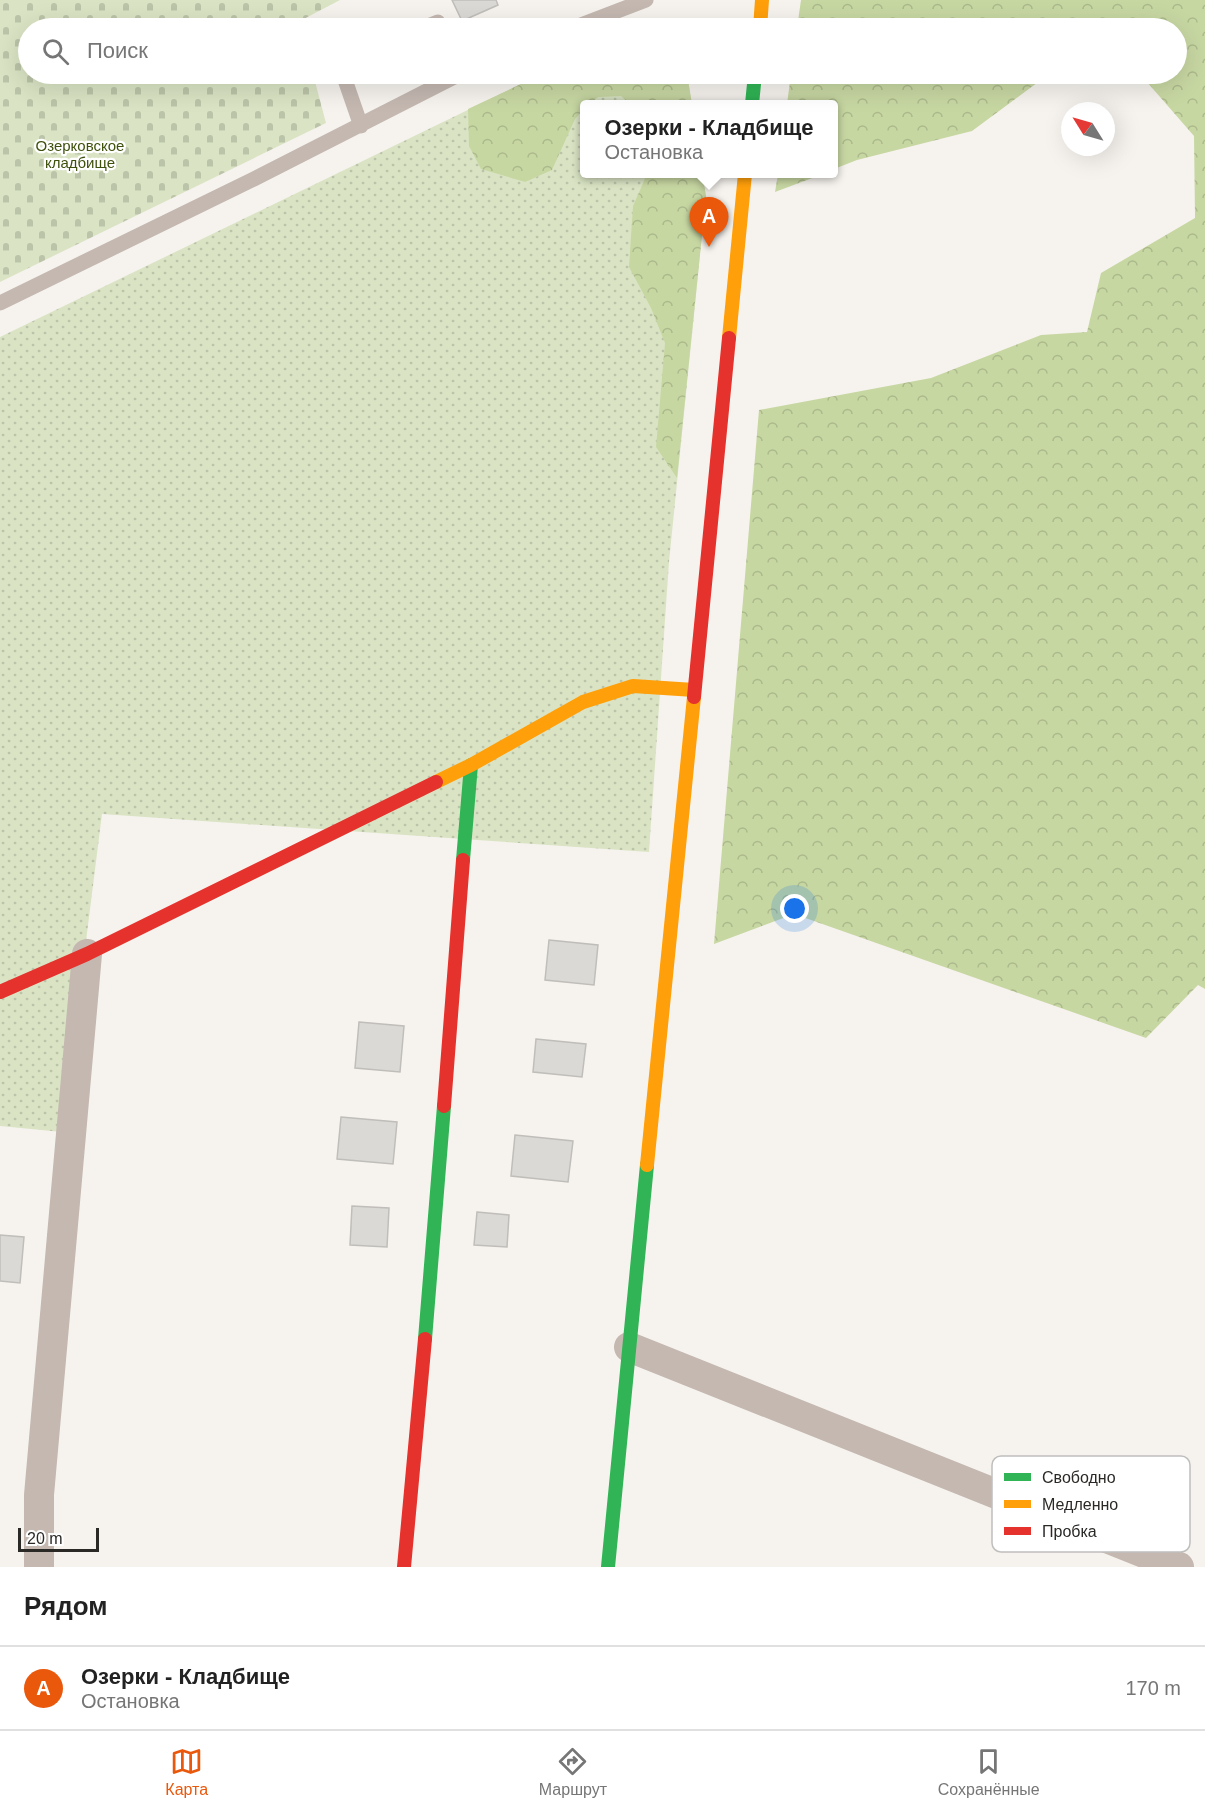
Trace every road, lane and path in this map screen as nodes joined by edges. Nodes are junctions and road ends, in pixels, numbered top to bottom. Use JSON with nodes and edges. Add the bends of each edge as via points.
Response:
{"nodes":[{"id":1,"x":646,"y":0,"type":"edge"},
{"id":2,"x":762,"y":0,"type":"edge"},
{"id":3,"x":599,"y":18,"type":"edge"},
{"id":4,"x":761,"y":18,"type":"edge"},
{"id":5,"x":346,"y":84,"type":"edge"},
{"id":6,"x":441,"y":84,"type":"edge"},
{"id":7,"x":754,"y":84,"type":"edge"},
{"id":8,"x":752,"y":100,"type":"edge"},
{"id":9,"x":361,"y":126,"type":"junction"},
{"id":10,"x":745,"y":178,"type":"edge"},
{"id":11,"x":0,"y":303,"type":"edge"},
{"id":12,"x":694,"y":690,"type":"junction"},
{"id":13,"x":471,"y":765,"type":"junction"},
{"id":14,"x":87,"y":954,"type":"junction"},
{"id":15,"x":0,"y":992,"type":"edge"},
{"id":16,"x":629,"y":1347,"type":"junction"},
{"id":17,"x":992,"y":1492,"type":"edge"},
{"id":18,"x":1142,"y":1552,"type":"edge"},
{"id":19,"x":39,"y":1567,"type":"edge"},
{"id":20,"x":404,"y":1567,"type":"edge"},
{"id":21,"x":608,"y":1567,"type":"edge"},
{"id":22,"x":1179,"y":1567,"type":"edge"}],
"edges":[{"from":1,"to":3,"type":"lane"},
{"from":2,"to":4,"type":"street"},
{"from":5,"to":9,"type":"lane"},
{"from":6,"to":9,"type":"lane"},
{"from":7,"to":8,"type":"street"},
{"from":9,"to":11,"type":"lane"},
{"from":10,"to":12,"type":"street"},
{"from":12,"to":13,"type":"street","via":[[633,686],[583,702]]},
{"from":12,"to":16,"type":"street"},
{"from":13,"to":14,"type":"street"},
{"from":13,"to":20,"type":"street","via":[[429,1304]]},
{"from":14,"to":15,"type":"street"},
{"from":14,"to":19,"type":"street","via":[[39,1495]]},
{"from":16,"to":17,"type":"street"},
{"from":16,"to":21,"type":"street"},
{"from":18,"to":22,"type":"street"}]}
